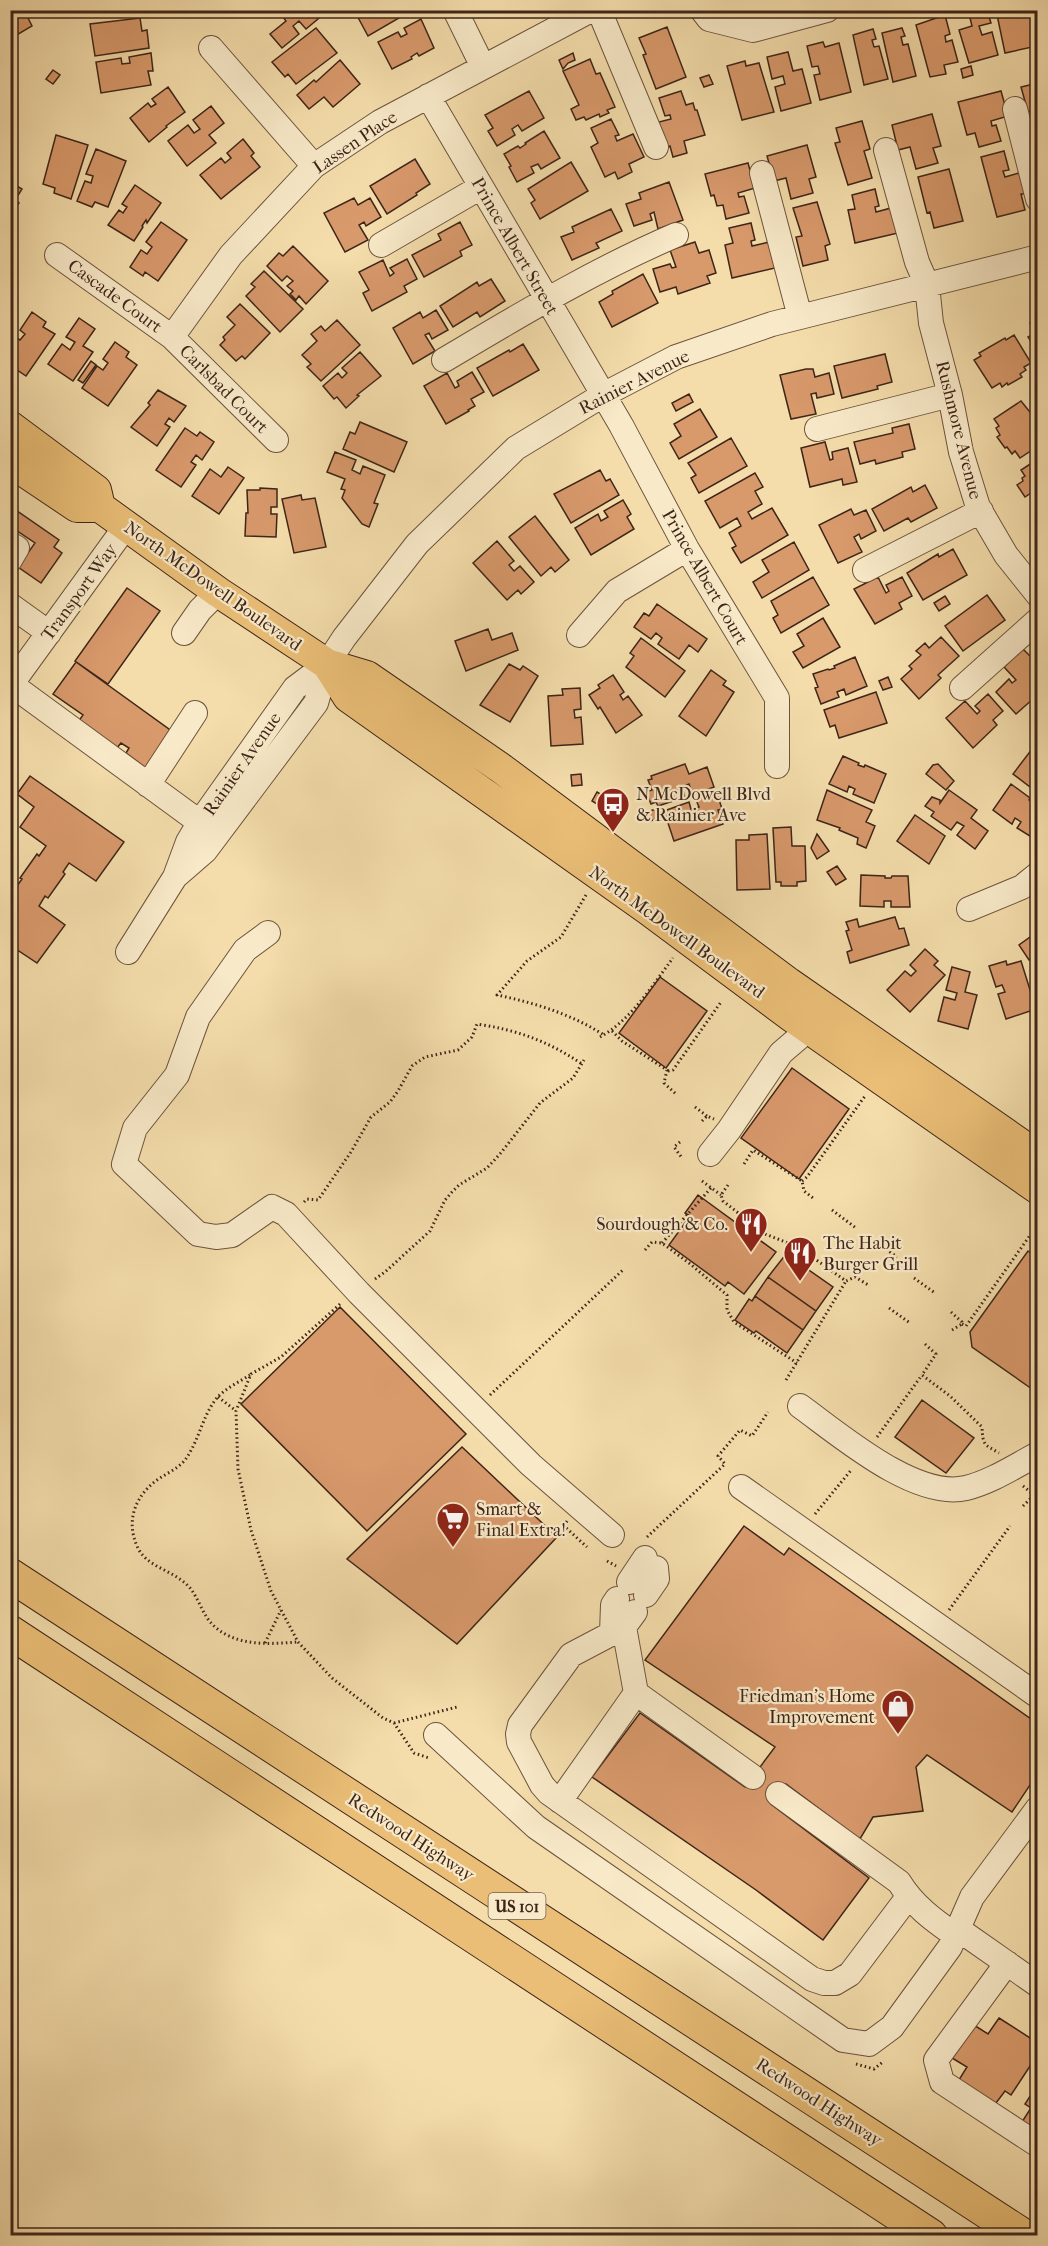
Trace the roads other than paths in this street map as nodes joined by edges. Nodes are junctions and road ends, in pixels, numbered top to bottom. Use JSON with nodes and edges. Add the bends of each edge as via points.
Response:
{"nodes":[{"id":1,"x":455,"y":10,"type":"edge"},
{"id":2,"x":591,"y":10,"type":"edge"},
{"id":3,"x":599,"y":10,"type":"edge"},
{"id":4,"x":827,"y":10,"type":"edge"},
{"id":5,"x":708,"y":13,"type":"edge"},
{"id":6,"x":212,"y":48,"type":"dead end"},
{"id":7,"x":483,"y":67,"type":"junction"},
{"id":8,"x":428,"y":96,"type":"junction"},
{"id":9,"x":1015,"y":109,"type":"dead end"},
{"id":10,"x":657,"y":147,"type":"dead end"},
{"id":11,"x":886,"y":150,"type":"dead end"},
{"id":12,"x":314,"y":166,"type":"junction"},
{"id":13,"x":762,"y":173,"type":"dead end"},
{"id":14,"x":481,"y":187,"type":"junction"},
{"id":15,"x":1038,"y":200,"type":"edge"},
{"id":16,"x":676,"y":235,"type":"dead end"},
{"id":17,"x":381,"y":245,"type":"dead end"},
{"id":18,"x":57,"y":255,"type":"dead end"},
{"id":19,"x":1038,"y":257,"type":"edge"},
{"id":20,"x":927,"y":285,"type":"junction"},
{"id":21,"x":546,"y":299,"type":"junction"},
{"id":22,"x":800,"y":317,"type":"junction"},
{"id":23,"x":172,"y":338,"type":"junction"},
{"id":24,"x":444,"y":360,"type":"dead end"},
{"id":25,"x":603,"y":395,"type":"junction"},
{"id":26,"x":950,"y":395,"type":"junction"},
{"id":27,"x":10,"y":426,"type":"edge"},
{"id":28,"x":817,"y":429,"type":"dead end"},
{"id":29,"x":276,"y":440,"type":"dead end"},
{"id":30,"x":10,"y":462,"type":"edge"},
{"id":31,"x":100,"y":507,"type":"junction"},
{"id":32,"x":981,"y":511,"type":"junction"},
{"id":33,"x":126,"y":526,"type":"junction"},
{"id":34,"x":10,"y":544,"type":"edge"},
{"id":35,"x":687,"y":549,"type":"junction"},
{"id":36,"x":10,"y":560,"type":"edge"},
{"id":37,"x":865,"y":570,"type":"dead end"},
{"id":38,"x":218,"y":592,"type":"junction"},
{"id":39,"x":1038,"y":595,"type":"edge"},
{"id":40,"x":10,"y":605,"type":"edge"},
{"id":41,"x":1038,"y":620,"type":"edge"},
{"id":42,"x":49,"y":633,"type":"junction"},
{"id":43,"x":184,"y":633,"type":"dead end"},
{"id":44,"x":579,"y":635,"type":"dead end"},
{"id":45,"x":327,"y":664,"type":"junction"},
{"id":46,"x":11,"y":686,"type":"edge"},
{"id":47,"x":962,"y":688,"type":"dead end"},
{"id":48,"x":195,"y":712,"type":"dead end"},
{"id":49,"x":777,"y":766,"type":"dead end"},
{"id":50,"x":148,"y":785,"type":"junction"},
{"id":51,"x":209,"y":829,"type":"junction"},
{"id":52,"x":1038,"y":874,"type":"edge"},
{"id":53,"x":969,"y":909,"type":"dead end"},
{"id":54,"x":268,"y":933,"type":"dead end"},
{"id":55,"x":128,"y":952,"type":"dead end"},
{"id":56,"x":809,"y":1029,"type":"junction"},
{"id":57,"x":710,"y":1154,"type":"dead end"},
{"id":58,"x":1038,"y":1156,"type":"edge"},
{"id":59,"x":1038,"y":1189,"type":"edge"},
{"id":60,"x":800,"y":1406,"type":"dead end"},
{"id":61,"x":1038,"y":1454,"type":"edge"},
{"id":62,"x":741,"y":1486,"type":"dead end"},
{"id":63,"x":612,"y":1535,"type":"dead end"},
{"id":64,"x":649,"y":1554,"type":"road end"},
{"id":65,"x":10,"y":1575,"type":"edge"},
{"id":66,"x":627,"y":1608,"type":"junction"},
{"id":67,"x":10,"y":1632,"type":"edge"},
{"id":68,"x":636,"y":1693,"type":"junction"},
{"id":69,"x":1038,"y":1696,"type":"edge"},
{"id":70,"x":436,"y":1735,"type":"dead end"},
{"id":71,"x":753,"y":1777,"type":"dead end"},
{"id":72,"x":778,"y":1794,"type":"dead end"},
{"id":73,"x":560,"y":1801,"type":"junction"},
{"id":74,"x":1038,"y":1808,"type":"edge"},
{"id":75,"x":908,"y":1897,"type":"junction"},
{"id":76,"x":957,"y":1932,"type":"junction"},
{"id":77,"x":1007,"y":1963,"type":"junction"},
{"id":78,"x":1038,"y":1985,"type":"edge"},
{"id":79,"x":1038,"y":2145,"type":"edge"},
{"id":80,"x":932,"y":2235,"type":"edge"},
{"id":81,"x":1024,"y":2235,"type":"edge"}],
"edges":[{"from":1,"to":7,"type":"street"},
{"from":2,"to":7,"type":"street","name":"Lassen Place"},
{"from":3,"to":10,"type":"street"},
{"from":4,"to":5,"type":"street","via":[[753,30]]},
{"from":6,"to":12,"type":"street"},
{"from":7,"to":8,"type":"street","name":"Lassen Place"},
{"from":8,"to":12,"type":"street","name":"Lassen Place"},
{"from":8,"to":14,"type":"street","name":"Prince Albert Street"},
{"from":9,"to":15,"type":"street"},
{"from":11,"to":20,"type":"street","name":"Rushmore Avenue"},
{"from":12,"to":23,"type":"street","name":"Lassen Place","via":[[231,255]]},
{"from":13,"to":22,"type":"street"},
{"from":14,"to":17,"type":"street"},
{"from":14,"to":21,"type":"street","name":"Prince Albert Street"},
{"from":16,"to":21,"type":"street","via":[[626,256]]},
{"from":18,"to":23,"type":"street","name":"Cascade Court"},
{"from":19,"to":20,"type":"street","name":"Rainier Avenue"},
{"from":20,"to":22,"type":"street","name":"Rainier Avenue"},
{"from":20,"to":26,"type":"street","name":"Rushmore Avenue","via":[[931,323]]},
{"from":21,"to":24,"type":"street"},
{"from":21,"to":25,"type":"street","name":"Prince Albert Street"},
{"from":22,"to":25,"type":"street","name":"Rainier Avenue","via":[[676,357]]},
{"from":23,"to":29,"type":"street","name":"Carlsbad Court"},
{"from":25,"to":35,"type":"street","name":"Prince Albert Court"},
{"from":25,"to":45,"type":"street","name":"Rainier Avenue","via":[[516,448],[417,544]]},
{"from":26,"to":28,"type":"street"},
{"from":26,"to":32,"type":"street","name":"Rushmore Avenue","via":[[961,452]]},
{"from":27,"to":31,"type":"main road","name":"North McDowell Boulevard","via":[[96,490]]},
{"from":30,"to":31,"type":"main road","name":"North McDowell Boulevard","via":[[77,507]]},
{"from":31,"to":33,"type":"main road","name":"North McDowell Boulevard"},
{"from":32,"to":37,"type":"street"},
{"from":32,"to":39,"type":"street","name":"Rushmore Avenue","via":[[1006,555]]},
{"from":33,"to":38,"type":"main road","name":"North McDowell Boulevard"},
{"from":33,"to":42,"type":"street","name":"Transport Way"},
{"from":34,"to":36,"type":"street","via":[[17,548]]},
{"from":35,"to":44,"type":"street","via":[[617,591]]},
{"from":35,"to":49,"type":"street","name":"Prince Albert Court","via":[[777,698]]},
{"from":38,"to":43,"type":"street"},
{"from":38,"to":45,"type":"main road","name":"North McDowell Boulevard"},
{"from":40,"to":42,"type":"street"},
{"from":41,"to":47,"type":"street"},
{"from":42,"to":46,"type":"street","name":"Transport Way"},
{"from":45,"to":51,"type":"street","name":"Rainier Avenue","via":[[295,688]]},
{"from":45,"to":56,"type":"main road","name":"North McDowell Boulevard","via":[[348,697]]},
{"from":45,"to":58,"type":"main road","name":"North McDowell Boulevard","via":[[368,676],[502,769],[789,983]]},
{"from":46,"to":50,"type":"street"},
{"from":48,"to":50,"type":"street"},
{"from":50,"to":51,"type":"street"},
{"from":51,"to":55,"type":"street","name":"Rainier Avenue","via":[[188,842],[175,877]]},
{"from":52,"to":53,"type":"street","via":[[1022,887]]},
{"from":54,"to":63,"type":"street","via":[[245,950],[198,1017],[177,1075],[135,1128],[124,1164],[198,1234],[232,1235],[272,1207],[286,1214],[531,1465]]},
{"from":56,"to":57,"type":"street","via":[[781,1053]]},
{"from":56,"to":59,"type":"main road","name":"North McDowell Boulevard"},
{"from":60,"to":61,"type":"street","via":[[888,1468],[930,1487],[965,1488]]},
{"from":62,"to":69,"type":"street"},
{"from":64,"to":66,"type":"street","via":[[657,1579]]},
{"from":65,"to":81,"type":"highway","name":"Redwood Highway","number":"US 101"},
{"from":66,"to":68,"type":"street"},
{"from":66,"to":73,"type":"street","via":[[571,1655],[520,1725],[519,1742],[542,1785]]},
{"from":67,"to":80,"type":"highway","number":"US 101"},
{"from":68,"to":71,"type":"street"},
{"from":68,"to":73,"type":"street"},
{"from":70,"to":76,"type":"street","via":[[536,1827],[843,2040],[868,2044],[892,2027]]},
{"from":72,"to":75,"type":"street","via":[[899,1882]]},
{"from":73,"to":75,"type":"street","via":[[824,1983],[835,1983],[850,1974]]},
{"from":74,"to":76,"type":"street","via":[[972,1897]]},
{"from":75,"to":76,"type":"street","via":[[932,1919]]},
{"from":76,"to":77,"type":"street"},
{"from":77,"to":78,"type":"street"},
{"from":77,"to":79,"type":"street","via":[[936,2060],[942,2082]]}]}
